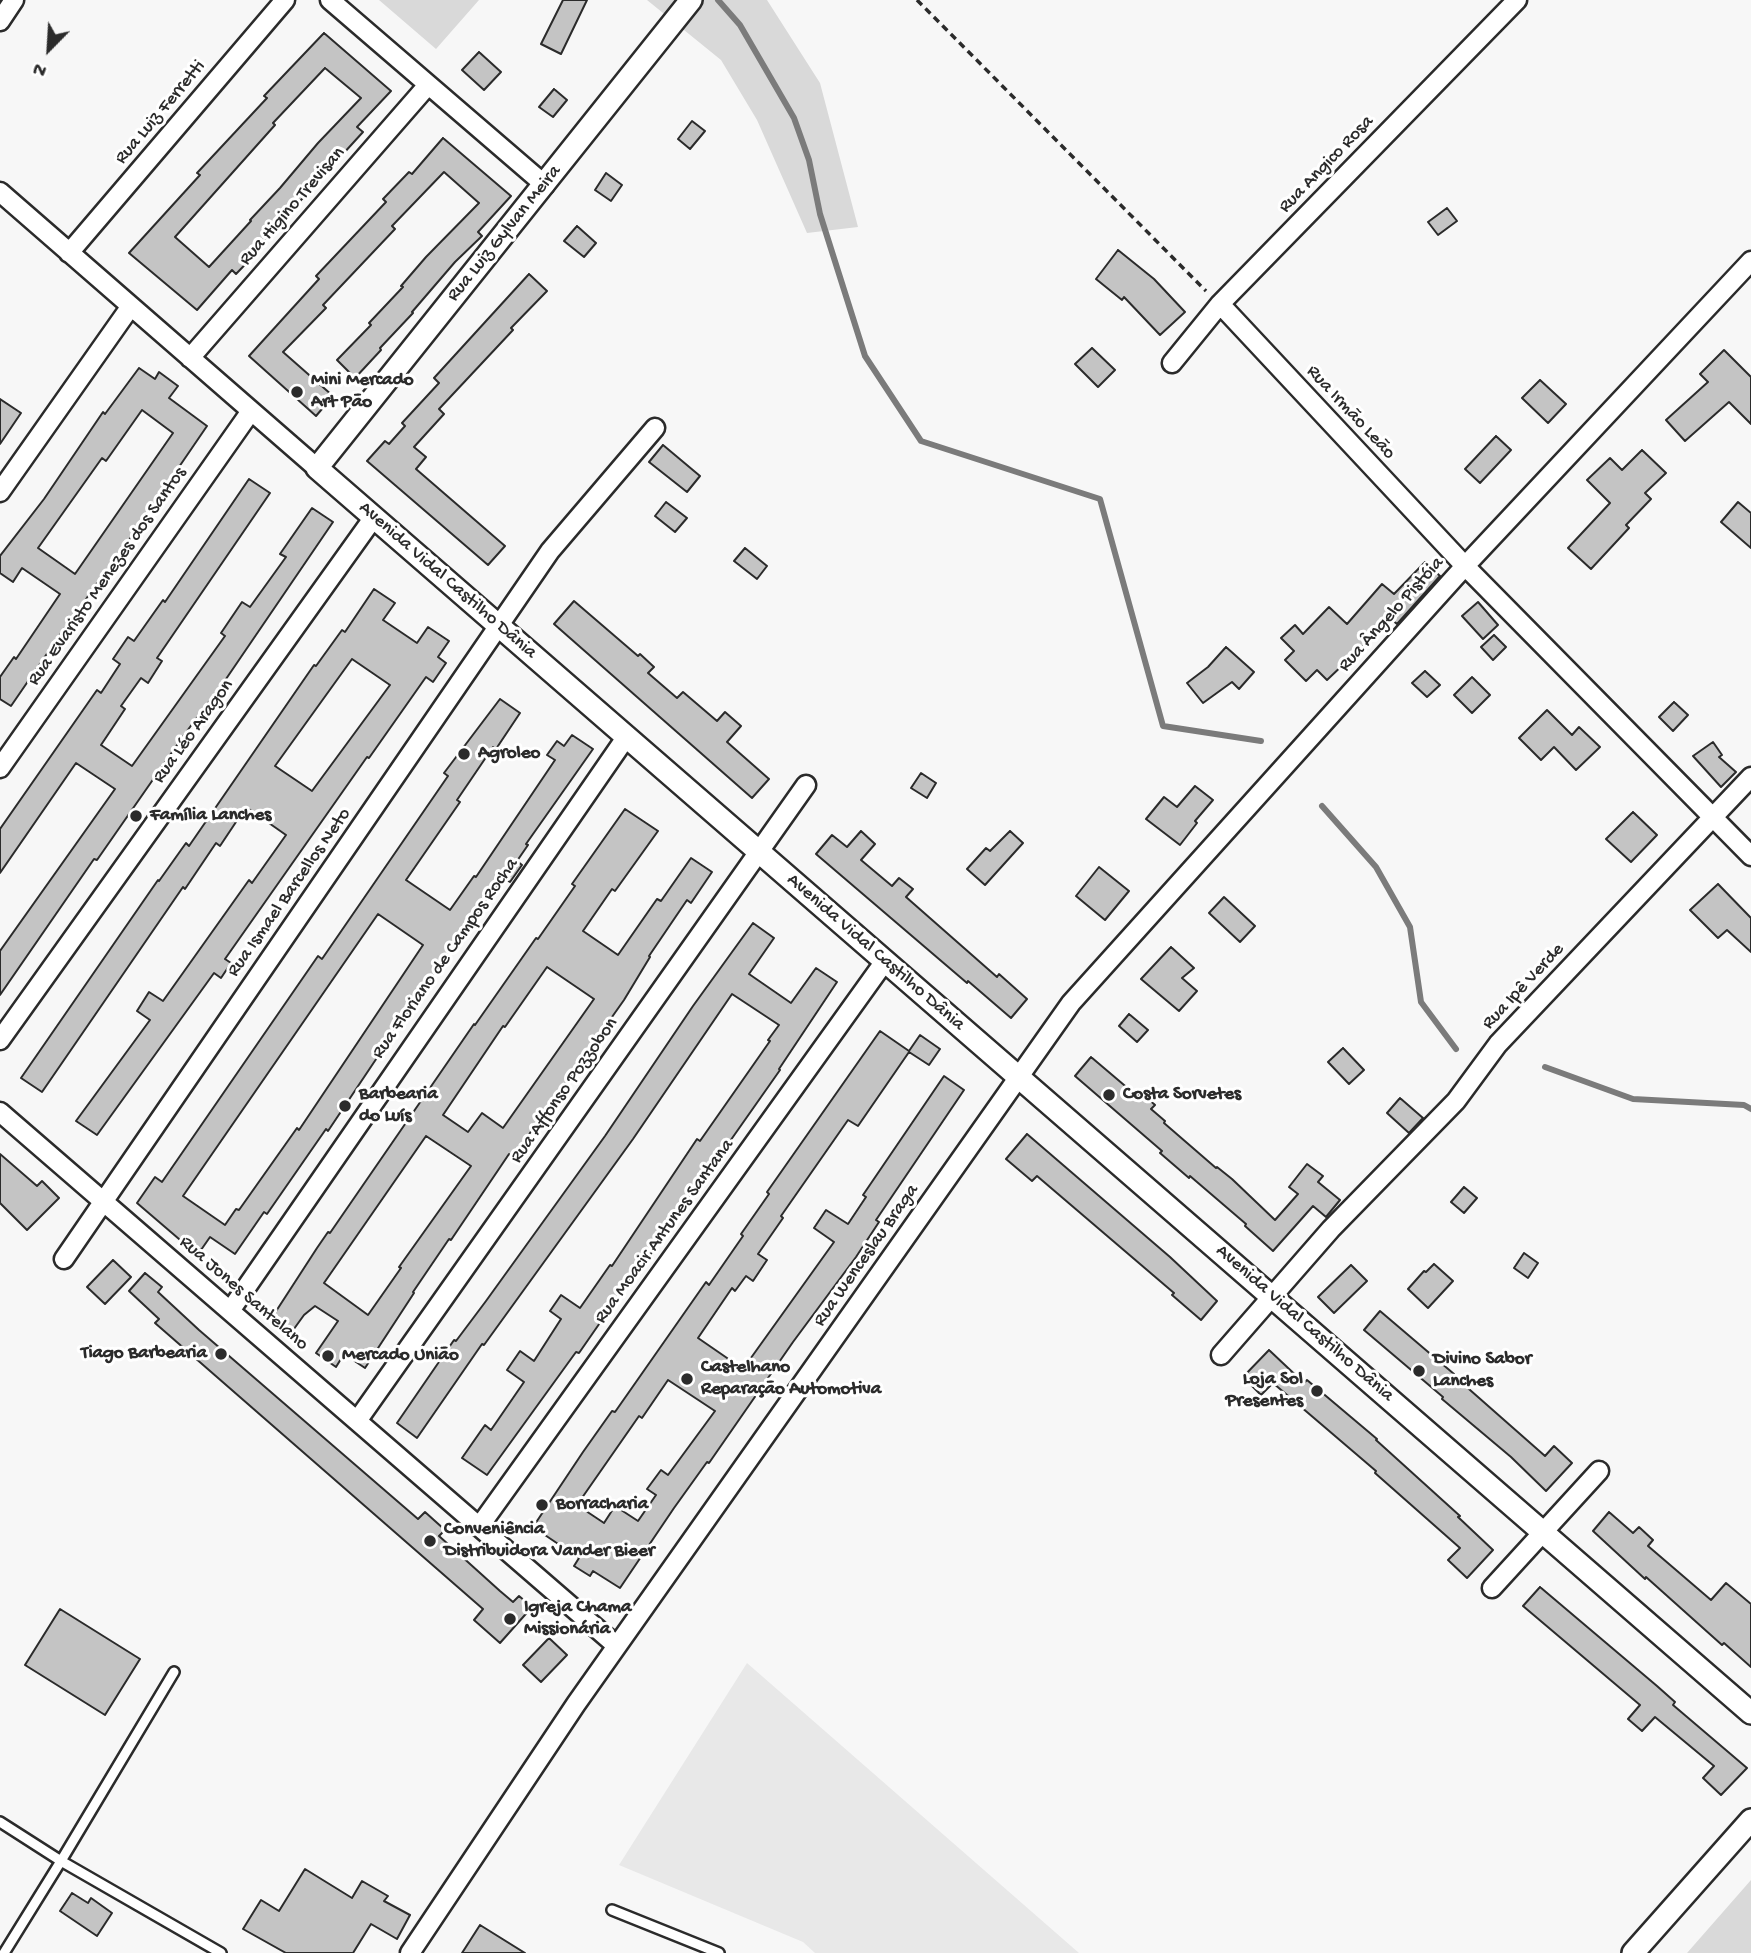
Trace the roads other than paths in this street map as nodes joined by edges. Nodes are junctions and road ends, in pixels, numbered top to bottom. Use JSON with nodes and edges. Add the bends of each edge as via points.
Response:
{"nodes":[{"id":1,"x":14,"y":0,"type":"edge"},
{"id":2,"x":285,"y":0,"type":"edge"},
{"id":3,"x":330,"y":0,"type":"edge"},
{"id":4,"x":691,"y":0,"type":"edge"},
{"id":5,"x":1517,"y":0,"type":"edge"},
{"id":6,"x":0,"y":21,"type":"edge"},
{"id":7,"x":428,"y":85,"type":"junction"},
{"id":8,"x":544,"y":185,"type":"junction"},
{"id":9,"x":0,"y":192,"type":"edge"},
{"id":10,"x":69,"y":253,"type":"junction"},
{"id":11,"x":1751,"y":261,"type":"edge"},
{"id":12,"x":1220,"y":304,"type":"junction"},
{"id":13,"x":131,"y":306,"type":"junction"},
{"id":14,"x":190,"y":358,"type":"junction"},
{"id":15,"x":1172,"y":363,"type":"dead end"},
{"id":16,"x":251,"y":411,"type":"junction"},
{"id":17,"x":654,"y":429,"type":"dead end"},
{"id":18,"x":317,"y":468,"type":"junction"},
{"id":19,"x":0,"y":492,"type":"edge"},
{"id":20,"x":374,"y":517,"type":"junction"},
{"id":21,"x":1465,"y":566,"type":"junction"},
{"id":22,"x":499,"y":626,"type":"junction"},
{"id":23,"x":626,"y":737,"type":"junction"},
{"id":24,"x":0,"y":768,"type":"edge"},
{"id":25,"x":1751,"y":777,"type":"edge"},
{"id":26,"x":806,"y":785,"type":"dead end"},
{"id":27,"x":1714,"y":817,"type":"junction"},
{"id":28,"x":759,"y":851,"type":"junction"},
{"id":29,"x":1751,"y":856,"type":"edge"},
{"id":30,"x":885,"y":961,"type":"junction"},
{"id":31,"x":1071,"y":1003,"type":"joint"},
{"id":32,"x":0,"y":1040,"type":"edge"},
{"id":33,"x":1019,"y":1077,"type":"junction"},
{"id":34,"x":0,"y":1112,"type":"edge"},
{"id":35,"x":103,"y":1201,"type":"junction"},
{"id":36,"x":64,"y":1259,"type":"dead end"},
{"id":37,"x":1272,"y":1296,"type":"junction"},
{"id":38,"x":230,"y":1311,"type":"junction"},
{"id":39,"x":1222,"y":1355,"type":"dead end"},
{"id":40,"x":357,"y":1421,"type":"junction"},
{"id":41,"x":1599,"y":1471,"type":"dead end"},
{"id":42,"x":480,"y":1527,"type":"junction"},
{"id":43,"x":1543,"y":1532,"type":"junction"},
{"id":44,"x":1492,"y":1588,"type":"dead end"},
{"id":45,"x":617,"y":1646,"type":"junction"},
{"id":46,"x":174,"y":1672,"type":"dead end"},
{"id":47,"x":1751,"y":1713,"type":"edge"},
{"id":48,"x":1751,"y":1820,"type":"edge"},
{"id":49,"x":0,"y":1822,"type":"edge"},
{"id":50,"x":61,"y":1861,"type":"junction"},
{"id":51,"x":612,"y":1910,"type":"dead end"},
{"id":52,"x":4,"y":1953,"type":"edge"},
{"id":53,"x":220,"y":1953,"type":"edge"},
{"id":54,"x":410,"y":1953,"type":"edge"},
{"id":55,"x":719,"y":1953,"type":"edge"},
{"id":56,"x":1633,"y":1953,"type":"edge"}],
"edges":[{"from":1,"to":6,"type":"street"},
{"from":2,"to":10,"type":"street","name":"Rua Luiz Ferretti"},
{"from":3,"to":7,"type":"street"},
{"from":4,"to":8,"type":"street","name":"Rua Luiz Gylvan Meira"},
{"from":5,"to":12,"type":"street","name":"Rua Angico Rosa"},
{"from":7,"to":8,"type":"street"},
{"from":7,"to":14,"type":"street","name":"Rua Higino Trevisan"},
{"from":8,"to":18,"type":"street","name":"Rua Luiz Gylvan Meira"},
{"from":9,"to":10,"type":"street","name":"Avenida Vidal Castilho Dânia"},
{"from":10,"to":13,"type":"street","name":"Avenida Vidal Castilho Dânia"},
{"from":11,"to":21,"type":"street","name":"Rua Ângelo Pistóia"},
{"from":12,"to":15,"type":"street","name":"Rua Angico Rosa"},
{"from":12,"to":21,"type":"street","name":"Rua Irmão Leão"},
{"from":13,"to":14,"type":"street","name":"Avenida Vidal Castilho Dânia"},
{"from":13,"to":19,"type":"street"},
{"from":14,"to":16,"type":"street","name":"Avenida Vidal Castilho Dânia"},
{"from":16,"to":18,"type":"street","name":"Avenida Vidal Castilho Dânia"},
{"from":16,"to":24,"type":"street","name":"Rua Evaristo Menezes dos Santos"},
{"from":17,"to":22,"type":"street","name":"Rua Ismael Barcellos Neto","via":[[550,551]]},
{"from":18,"to":20,"type":"street","name":"Avenida Vidal Castilho Dânia"},
{"from":20,"to":22,"type":"street","name":"Avenida Vidal Castilho Dânia"},
{"from":20,"to":32,"type":"street","name":"Rua Léo Aragon"},
{"from":21,"to":27,"type":"street","name":"Rua Irmão Leão"},
{"from":21,"to":31,"type":"street","name":"Rua Ângelo Pistóia"},
{"from":22,"to":23,"type":"street","name":"Avenida Vidal Castilho Dânia"},
{"from":22,"to":35,"type":"street","name":"Rua Ismael Barcellos Neto"},
{"from":23,"to":28,"type":"street","name":"Avenida Vidal Castilho Dânia"},
{"from":23,"to":38,"type":"street","name":"Rua Floriano de Campos Rocha"},
{"from":25,"to":27,"type":"street","name":"Rua Ipê Verde"},
{"from":26,"to":28,"type":"street","name":"Rua Affonso Pozzobon"},
{"from":27,"to":29,"type":"street","name":"Rua Irmão Leão"},
{"from":27,"to":37,"type":"street","name":"Rua Ipê Verde","via":[[1498,1044],[1456,1101]]},
{"from":28,"to":30,"type":"street","name":"Avenida Vidal Castilho Dânia"},
{"from":28,"to":40,"type":"street","name":"Rua Affonso Pozzobon"},
{"from":30,"to":33,"type":"street","name":"Avenida Vidal Castilho Dânia"},
{"from":30,"to":42,"type":"street","name":"Rua Moacir Antunes Santana"},
{"from":31,"to":33,"type":"street","name":"Rua Wenceslau Braga"},
{"from":33,"to":37,"type":"street","name":"Avenida Vidal Castilho Dânia"},
{"from":33,"to":45,"type":"street","name":"Rua Wenceslau Braga"},
{"from":34,"to":35,"type":"street","name":"Rua Jones Santelano"},
{"from":35,"to":36,"type":"street","name":"Rua Ismael Barcellos Neto"},
{"from":35,"to":38,"type":"street","name":"Rua Jones Santelano"},
{"from":37,"to":39,"type":"street","name":"Rua Ipê Verde"},
{"from":37,"to":43,"type":"street","name":"Avenida Vidal Castilho Dânia"},
{"from":38,"to":40,"type":"street","name":"Rua Jones Santelano"},
{"from":40,"to":42,"type":"street","name":"Rua Jones Santelano"},
{"from":41,"to":43,"type":"street"},
{"from":42,"to":45,"type":"street","name":"Rua Jones Santelano"},
{"from":43,"to":44,"type":"street"},
{"from":43,"to":47,"type":"street","name":"Avenida Vidal Castilho Dânia"},
{"from":45,"to":54,"type":"street","name":"Rua Wenceslau Braga"},
{"from":46,"to":50,"type":"lane"},
{"from":48,"to":56,"type":"street"},
{"from":49,"to":50,"type":"lane"},
{"from":50,"to":52,"type":"lane"},
{"from":50,"to":53,"type":"lane"},
{"from":51,"to":55,"type":"lane"}]}
